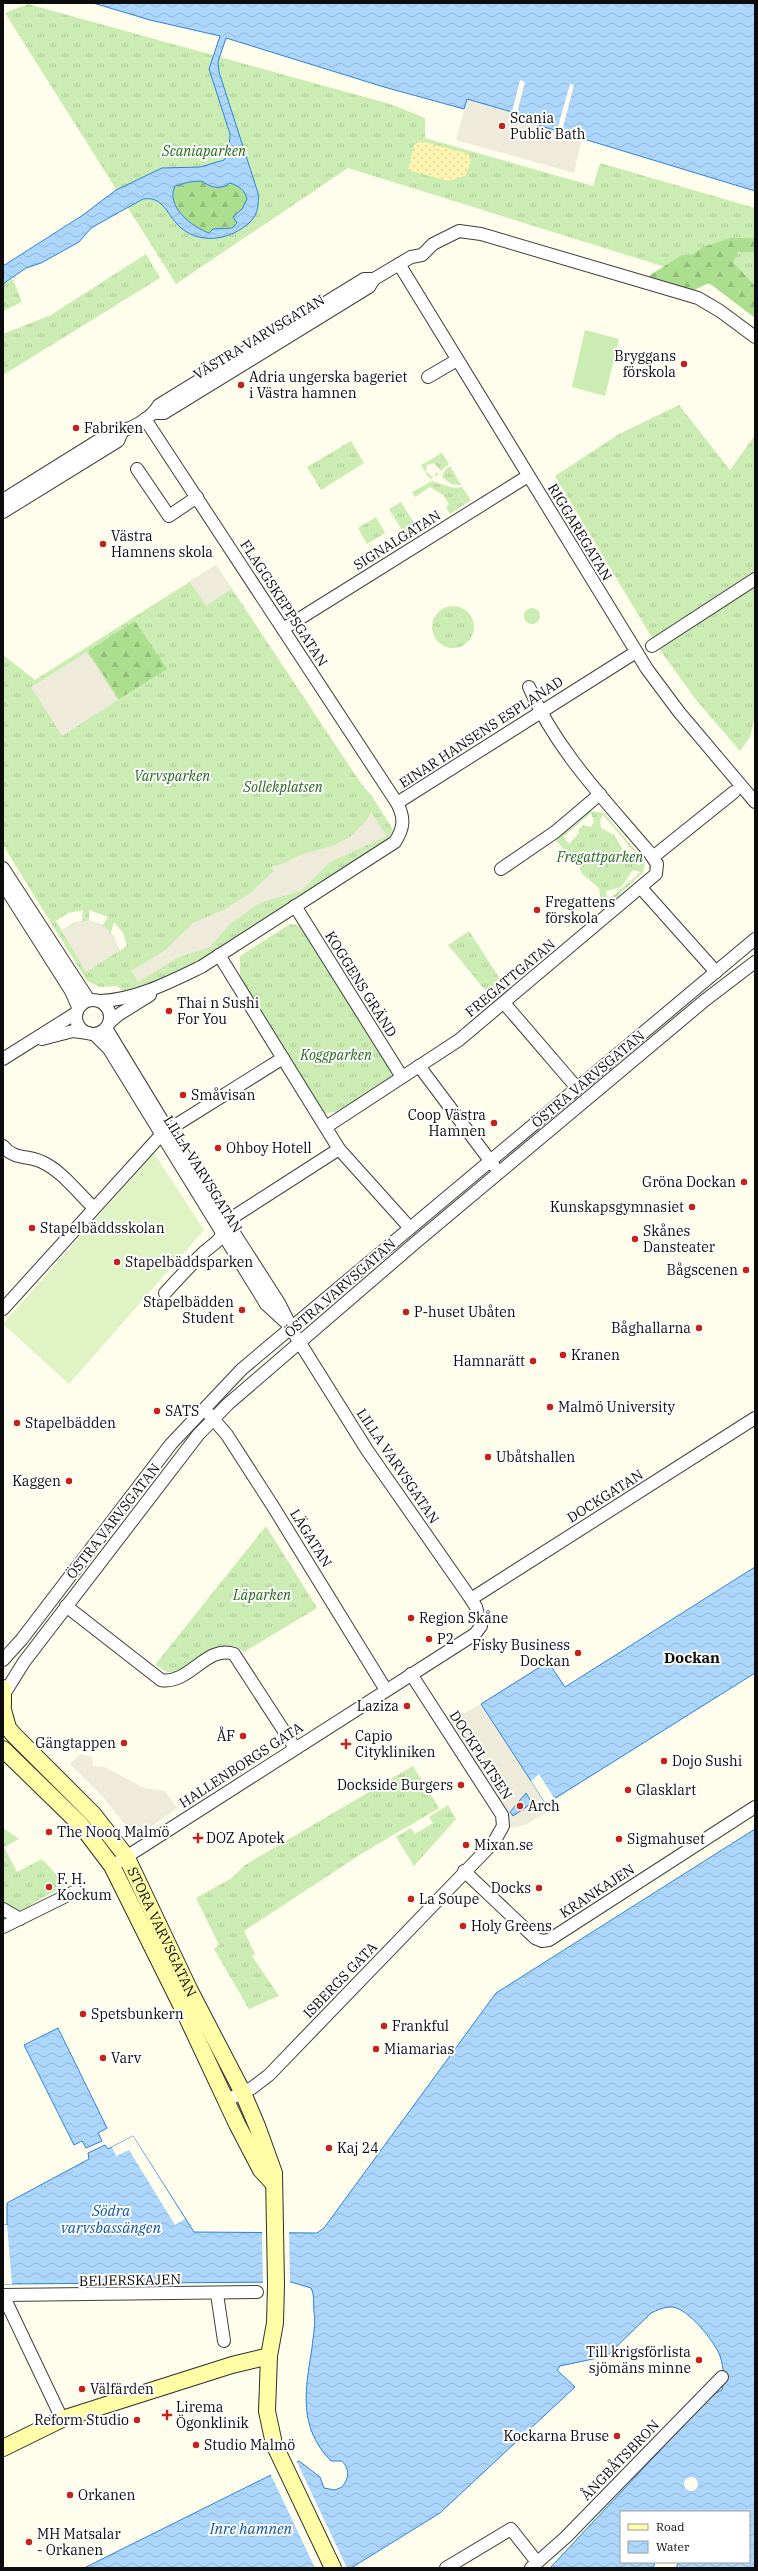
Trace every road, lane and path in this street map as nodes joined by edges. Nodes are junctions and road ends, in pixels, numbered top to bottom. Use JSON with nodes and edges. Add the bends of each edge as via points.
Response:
{"nodes":[{"id":1,"x":398,"y":264,"type":"junction"},
{"id":2,"x":755,"y":337,"type":"edge"},
{"id":3,"x":457,"y":360,"type":"junction"},
{"id":4,"x":428,"y":377,"type":"dead end"},
{"id":5,"x":150,"y":416,"type":"junction"},
{"id":6,"x":122,"y":432,"type":"junction"},
{"id":7,"x":137,"y":469,"type":"dead end"},
{"id":8,"x":528,"y":476,"type":"junction"},
{"id":9,"x":196,"y":497,"type":"junction"},
{"id":10,"x":3,"y":500,"type":"edge"},
{"id":11,"x":3,"y":512,"type":"edge"},
{"id":12,"x":755,"y":579,"type":"edge"},
{"id":13,"x":282,"y":629,"type":"junction"},
{"id":14,"x":652,"y":646,"type":"dead end"},
{"id":15,"x":636,"y":652,"type":"junction"},
{"id":16,"x":529,"y":687,"type":"dead end"},
{"id":17,"x":540,"y":713,"type":"junction"},
{"id":18,"x":734,"y":792,"type":"dead end"},
{"id":19,"x":600,"y":794,"type":"junction"},
{"id":20,"x":755,"y":802,"type":"edge"},
{"id":21,"x":397,"y":804,"type":"junction"},
{"id":22,"x":653,"y":857,"type":"junction"},
{"id":23,"x":3,"y":868,"type":"edge"},
{"id":24,"x":501,"y":869,"type":"dead end"},
{"id":25,"x":3,"y":884,"type":"edge"},
{"id":26,"x":641,"y":888,"type":"junction"},
{"id":27,"x":295,"y":906,"type":"junction"},
{"id":28,"x":755,"y":939,"type":"edge"},
{"id":29,"x":219,"y":955,"type":"junction"},
{"id":30,"x":755,"y":962,"type":"edge"},
{"id":31,"x":716,"y":972,"type":"junction"},
{"id":32,"x":172,"y":981,"type":"junction"},
{"id":33,"x":94,"y":1000,"type":"junction"},
{"id":34,"x":504,"y":1003,"type":"junction"},
{"id":35,"x":77,"y":1010,"type":"junction"},
{"id":36,"x":108,"y":1025,"type":"junction"},
{"id":37,"x":91,"y":1034,"type":"junction"},
{"id":38,"x":28,"y":1043,"type":"junction"},
{"id":39,"x":283,"y":1058,"type":"junction"},
{"id":40,"x":3,"y":1059,"type":"edge"},
{"id":41,"x":419,"y":1066,"type":"junction"},
{"id":42,"x":402,"y":1077,"type":"junction"},
{"id":43,"x":576,"y":1088,"type":"junction"},
{"id":44,"x":326,"y":1127,"type":"junction"},
{"id":45,"x":164,"y":1133,"type":"junction"},
{"id":46,"x":3,"y":1146,"type":"edge"},
{"id":47,"x":339,"y":1149,"type":"junction"},
{"id":48,"x":490,"y":1160,"type":"junction"},
{"id":49,"x":500,"y":1172,"type":"junction"},
{"id":50,"x":94,"y":1208,"type":"junction"},
{"id":51,"x":227,"y":1221,"type":"junction"},
{"id":52,"x":410,"y":1228,"type":"junction"},
{"id":53,"x":223,"y":1235,"type":"junction"},
{"id":54,"x":165,"y":1293,"type":"dead end"},
{"id":55,"x":3,"y":1309,"type":"edge"},
{"id":56,"x":291,"y":1327,"type":"junction"},
{"id":57,"x":299,"y":1342,"type":"junction"},
{"id":58,"x":203,"y":1408,"type":"junction"},
{"id":59,"x":214,"y":1418,"type":"junction"},
{"id":60,"x":755,"y":1418,"type":"edge"},
{"id":61,"x":471,"y":1599,"type":"junction"},
{"id":62,"x":66,"y":1606,"type":"junction"},
{"id":63,"x":3,"y":1660,"type":"edge"},
{"id":64,"x":411,"y":1674,"type":"junction"},
{"id":65,"x":386,"y":1690,"type":"junction"},
{"id":66,"x":3,"y":1696,"type":"edge"},
{"id":67,"x":3,"y":1710,"type":"edge"},
{"id":68,"x":295,"y":1748,"type":"junction"},
{"id":69,"x":3,"y":1749,"type":"edge"},
{"id":70,"x":755,"y":1807,"type":"edge"},
{"id":71,"x":126,"y":1856,"type":"junction"},
{"id":72,"x":112,"y":1866,"type":"junction"},
{"id":73,"x":465,"y":1870,"type":"junction"},
{"id":74,"x":76,"y":1891,"type":"dead end"},
{"id":75,"x":3,"y":1909,"type":"edge"},
{"id":76,"x":20,"y":1919,"type":"junction"},
{"id":77,"x":3,"y":1927,"type":"edge"},
{"id":78,"x":243,"y":2093,"type":"junction"},
{"id":79,"x":227,"y":2100,"type":"junction"},
{"id":80,"x":273,"y":2184,"type":"junction"},
{"id":81,"x":256,"y":2292,"type":"dead end"},
{"id":82,"x":217,"y":2294,"type":"junction"},
{"id":83,"x":3,"y":2295,"type":"edge"},
{"id":84,"x":224,"y":2341,"type":"dead end"},
{"id":85,"x":269,"y":2356,"type":"junction"},
{"id":86,"x":722,"y":2377,"type":"dead end"},
{"id":87,"x":62,"y":2419,"type":"junction"},
{"id":88,"x":3,"y":2448,"type":"edge"},
{"id":89,"x":534,"y":2565,"type":"edge"},
{"id":90,"x":332,"y":2568,"type":"edge"},
{"id":91,"x":446,"y":2568,"type":"edge"}],
"edges":[{"from":1,"to":2,"type":"street","via":[[422,255],[434,244],[459,232],[481,234],[698,298]]},
{"from":1,"to":3,"type":"street","name":"RIGGAREGATAN"},
{"from":1,"to":5,"type":"street","name":"VÄSTRA VARVSGATAN","via":[[374,279],[369,287],[184,401],[164,413]]},
{"from":3,"to":4,"type":"street"},
{"from":3,"to":8,"type":"street","name":"RIGGAREGATAN"},
{"from":5,"to":6,"type":"street","name":"VÄSTRA VARVSGATAN"},
{"from":5,"to":9,"type":"street","name":"FLAGGSKEPPSGATAN"},
{"from":6,"to":10,"type":"street","name":"VÄSTRA VARVSGATAN","via":[[112,432]]},
{"from":6,"to":11,"type":"street","name":"VÄSTRA VARVSGATAN","via":[[118,441]]},
{"from":7,"to":9,"type":"street","via":[[169,516]]},
{"from":8,"to":13,"type":"street","name":"SIGNALGATAN"},
{"from":8,"to":15,"type":"street","name":"RIGGAREGATAN"},
{"from":9,"to":13,"type":"street","name":"FLAGGSKEPPSGATAN"},
{"from":12,"to":14,"type":"street"},
{"from":13,"to":21,"type":"street","name":"FLAGGSKEPPSGATAN"},
{"from":15,"to":17,"type":"street","name":"EINAR HANSENS ESPLANAD"},
{"from":15,"to":20,"type":"street","name":"RIGGAREGATAN","via":[[679,712]]},
{"from":16,"to":17,"type":"street"},
{"from":17,"to":19,"type":"street","via":[[561,745]]},
{"from":17,"to":21,"type":"street","name":"EINAR HANSENS ESPLANAD"},
{"from":18,"to":22,"type":"street"},
{"from":19,"to":22,"type":"street"},
{"from":19,"to":24,"type":"street","via":[[555,832]]},
{"from":21,"to":27,"type":"street","name":"EINAR HANSENS ESPLANAD","via":[[404,822],[403,830],[395,842]]},
{"from":22,"to":26,"type":"street","name":"FREGATTGATAN","via":[[658,864],[656,874]]},
{"from":23,"to":33,"type":"street"},
{"from":25,"to":35,"type":"street","via":[[71,991]]},
{"from":26,"to":31,"type":"street"},
{"from":26,"to":34,"type":"street","name":"FREGATTGATAN"},
{"from":27,"to":29,"type":"street","name":"EINAR HANSENS ESPLANAD"},
{"from":27,"to":42,"type":"street","name":"KOGGENS GRÄND"},
{"from":28,"to":31,"type":"street","name":"ÖSTRA VARVSGATAN"},
{"from":29,"to":32,"type":"street","name":"EINAR HANSENS ESPLANAD"},
{"from":29,"to":39,"type":"street"},
{"from":30,"to":49,"type":"street","name":"ÖSTRA VARVSGATAN","via":[[704,1001]]},
{"from":31,"to":43,"type":"street","name":"ÖSTRA VARVSGATAN"},
{"from":32,"to":33,"type":"street","name":"EINAR HANSENS ESPLANAD","via":[[127,997]]},
{"from":32,"to":36,"type":"street","name":"EINAR HANSENS ESPLANAD","via":[[123,1011]]},
{"from":33,"to":35,"type":"street"},
{"from":33,"to":36,"type":"street","via":[[108,1008]]},
{"from":34,"to":41,"type":"street","name":"FREGATTGATAN","via":[[459,1040]]},
{"from":34,"to":43,"type":"street"},
{"from":35,"to":37,"type":"street","via":[[77,1023]]},
{"from":35,"to":38,"type":"street"},
{"from":36,"to":37,"type":"street"},
{"from":36,"to":45,"type":"street","name":"LILLA VARVSGATAN"},
{"from":37,"to":38,"type":"street","via":[[73,1031]]},
{"from":37,"to":45,"type":"street","name":"LILLA VARVSGATAN","via":[[109,1049]]},
{"from":38,"to":40,"type":"street"},
{"from":39,"to":44,"type":"street"},
{"from":39,"to":45,"type":"street"},
{"from":41,"to":42,"type":"street","name":"FREGATTGATAN"},
{"from":41,"to":48,"type":"street"},
{"from":42,"to":44,"type":"street","name":"FREGATTGATAN"},
{"from":43,"to":48,"type":"street","name":"ÖSTRA VARVSGATAN"},
{"from":44,"to":47,"type":"street"},
{"from":45,"to":50,"type":"street"},
{"from":45,"to":51,"type":"street","name":"LILLA VARVSGATAN"},
{"from":45,"to":53,"type":"street","name":"LILLA VARVSGATAN"},
{"from":46,"to":50,"type":"street","via":[[8,1153],[41,1161],[50,1166]]},
{"from":47,"to":51,"type":"street"},
{"from":47,"to":52,"type":"street"},
{"from":48,"to":49,"type":"street"},
{"from":48,"to":52,"type":"street","name":"ÖSTRA VARVSGATAN"},
{"from":49,"to":57,"type":"street","name":"ÖSTRA VARVSGATAN"},
{"from":50,"to":55,"type":"street"},
{"from":51,"to":53,"type":"street"},
{"from":51,"to":56,"type":"street","name":"LILLA VARVSGATAN","via":[[279,1303]]},
{"from":52,"to":56,"type":"street","name":"ÖSTRA VARVSGATAN"},
{"from":53,"to":54,"type":"street"},
{"from":53,"to":56,"type":"street","name":"LILLA VARVSGATAN","via":[[270,1309]]},
{"from":56,"to":57,"type":"street","name":"LILLA VARVSGATAN"},
{"from":56,"to":58,"type":"street","name":"ÖSTRA VARVSGATAN","via":[[242,1369]]},
{"from":57,"to":59,"type":"street","name":"ÖSTRA VARVSGATAN"},
{"from":57,"to":61,"type":"street","name":"LILLA VARVSGATAN","via":[[367,1450]]},
{"from":58,"to":59,"type":"street","name":"LÄGATAN"},
{"from":58,"to":63,"type":"street","name":"ÖSTRA VARVSGATAN","via":[[150,1470],[22,1639]]},
{"from":59,"to":62,"type":"street","name":"ÖSTRA VARVSGATAN"},
{"from":59,"to":65,"type":"street","name":"LÄGATAN","via":[[228,1435],[304,1554]]},
{"from":60,"to":61,"type":"street","name":"DOCKGATAN"},
{"from":61,"to":64,"type":"street","name":"LILLA VARVSGATAN","via":[[481,1620],[481,1626],[475,1634]]},
{"from":62,"to":66,"type":"street","name":"ÖSTRA VARVSGATAN","via":[[17,1672]]},
{"from":62,"to":68,"type":"street","via":[[161,1680],[169,1681],[180,1677],[219,1652],[227,1651],[234,1654]]},
{"from":64,"to":65,"type":"street"},
{"from":64,"to":73,"type":"street","name":"DOCKPLATSEN","via":[[502,1815],[503,1826],[494,1842]]},
{"from":65,"to":68,"type":"street","name":"HALLENBORGS GATA"},
{"from":67,"to":71,"type":"street","name":"STORA VARVSGATAN","via":[[14,1735],[93,1814]]},
{"from":68,"to":71,"type":"street","name":"HALLENBORGS GATA"},
{"from":69,"to":72,"type":"street","name":"STORA VARVSGATAN","via":[[81,1825]]},
{"from":70,"to":73,"type":"street","name":"KRANKAJEN","via":[[549,1940],[535,1938]]},
{"from":71,"to":72,"type":"street","name":"HALLENBORGS GATA"},
{"from":71,"to":78,"type":"street","name":"STORA VARVSGATAN","via":[[190,1991]]},
{"from":72,"to":79,"type":"street","name":"STORA VARVSGATAN"},
{"from":73,"to":78,"type":"street","name":"ISBERGS GATA","via":[[269,2075]]},
{"from":74,"to":76,"type":"street"},
{"from":75,"to":76,"type":"street"},
{"from":76,"to":77,"type":"street"},
{"from":78,"to":79,"type":"street","name":"ISBERGS GATA"},
{"from":78,"to":80,"type":"street","name":"STORA VARVSGATAN","via":[[274,2173]]},
{"from":79,"to":80,"type":"street","name":"STORA VARVSGATAN","via":[[261,2170]]},
{"from":80,"to":85,"type":"street","name":"STORA VARVSGATAN","via":[[276,2285],[275,2323]]},
{"from":81,"to":82,"type":"street","name":"BEIJERSKAJEN"},
{"from":82,"to":83,"type":"street","name":"BEIJERSKAJEN"},
{"from":82,"to":84,"type":"street"},
{"from":83,"to":87,"type":"street"},
{"from":85,"to":87,"type":"street","via":[[232,2365]]},
{"from":85,"to":90,"type":"street","via":[[267,2411],[274,2444]]},
{"from":86,"to":89,"type":"street","name":"ÅNGBÅTSBRON","via":[[566,2537]]},
{"from":87,"to":88,"type":"street"},
{"from":89,"to":91,"type":"street","name":"ÅNGBÅTSBRON","via":[[511,2529]]}]}
